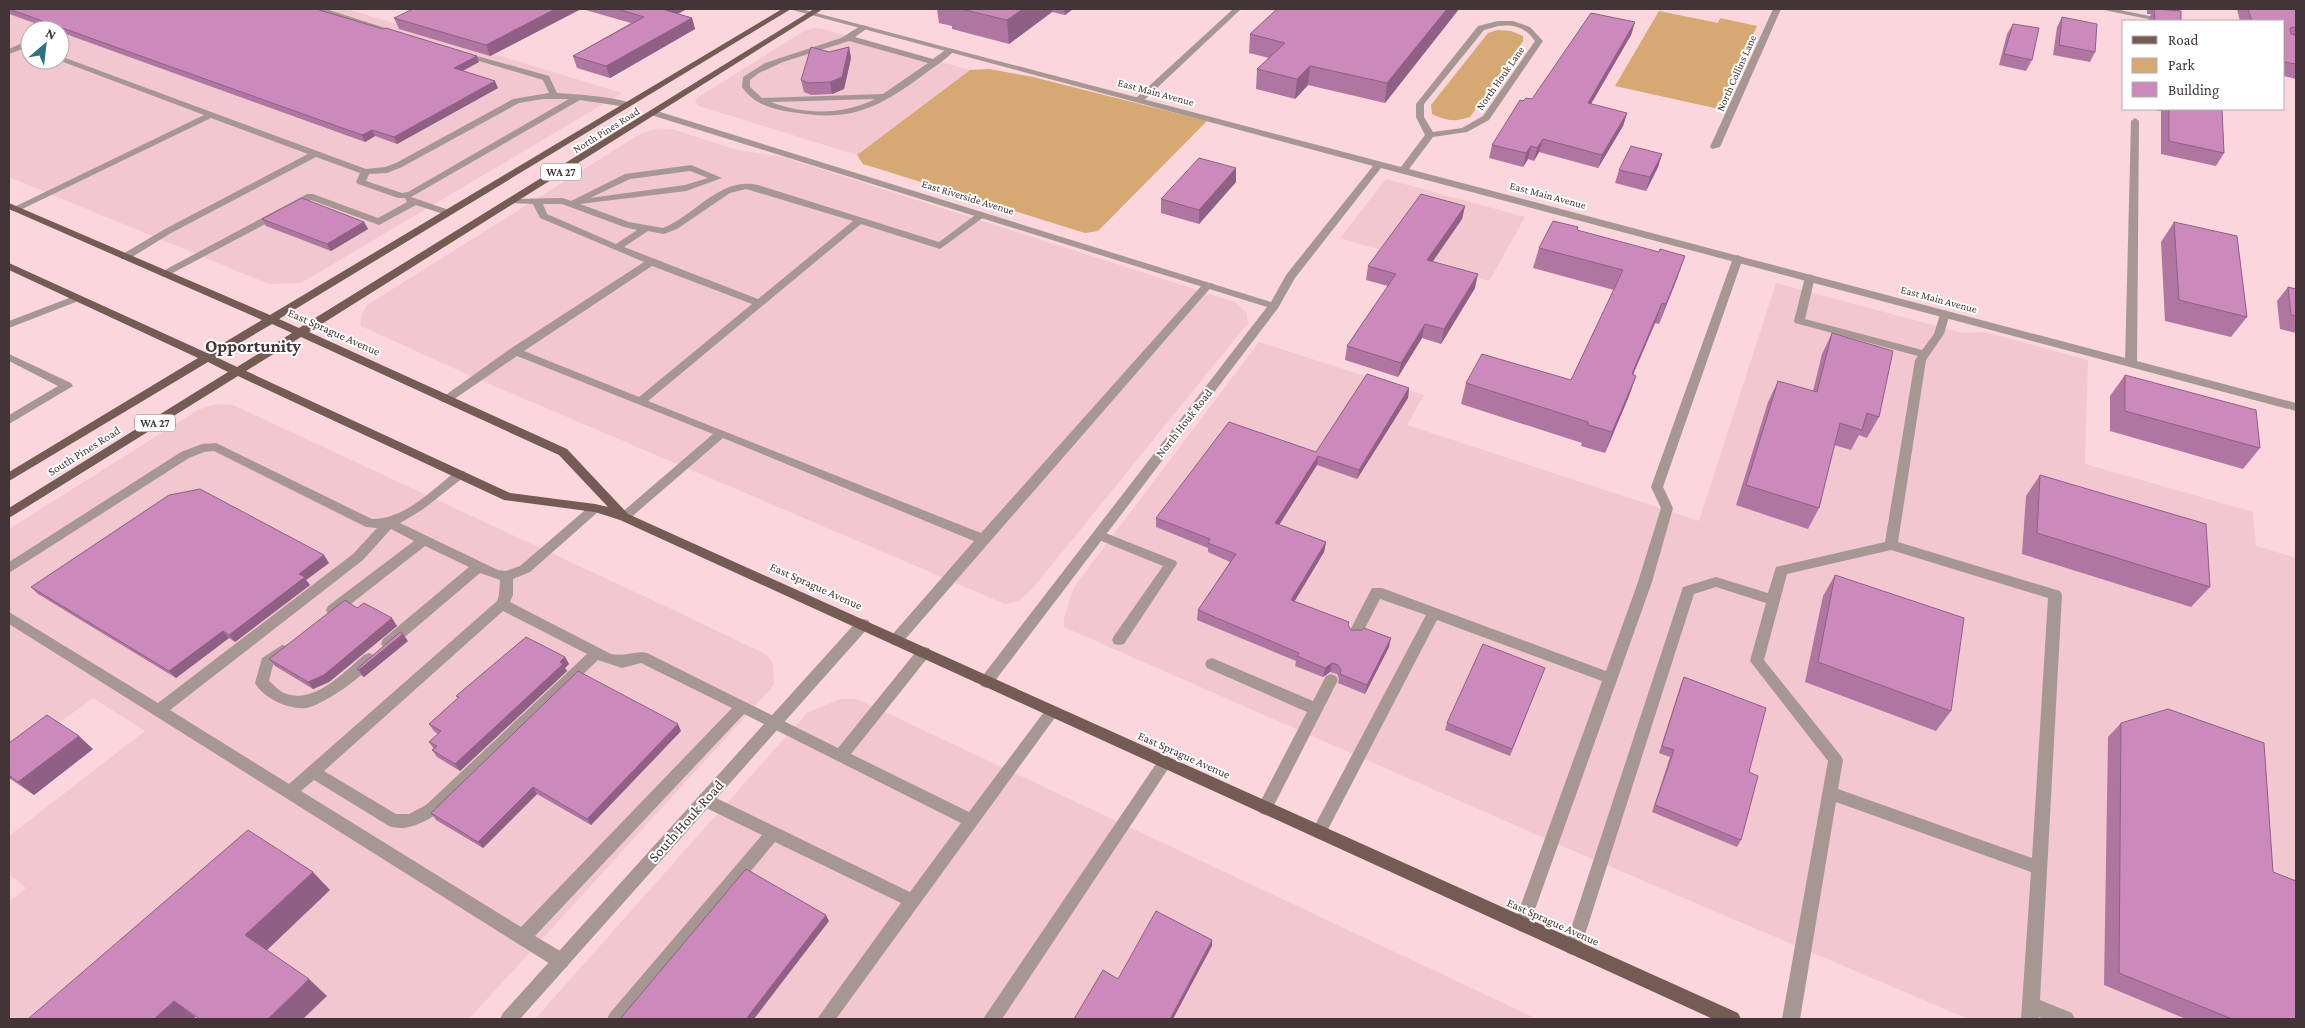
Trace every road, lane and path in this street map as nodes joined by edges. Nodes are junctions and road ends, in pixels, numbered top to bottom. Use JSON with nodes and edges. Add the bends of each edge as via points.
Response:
{"nodes":[{"id":1,"x":319,"y":9,"type":"edge"},
{"id":2,"x":786,"y":9,"type":"edge"},
{"id":3,"x":793,"y":9,"type":"edge"},
{"id":4,"x":1237,"y":9,"type":"edge"},
{"id":5,"x":1777,"y":9,"type":"edge"},
{"id":6,"x":2103,"y":9,"type":"edge"},
{"id":7,"x":816,"y":11,"type":"edge"},
{"id":8,"x":2164,"y":20,"type":"edge"},
{"id":9,"x":865,"y":27,"type":"junction"},
{"id":10,"x":413,"y":38,"type":"edge"},
{"id":11,"x":848,"y":38,"type":"junction"},
{"id":12,"x":451,"y":49,"type":"edge"},
{"id":13,"x":952,"y":50,"type":"junction"},
{"id":14,"x":70,"y":62,"type":"edge"},
{"id":15,"x":934,"y":62,"type":"junction"},
{"id":16,"x":554,"y":95,"type":"junction"},
{"id":17,"x":884,"y":96,"type":"junction"},
{"id":18,"x":577,"y":98,"type":"junction"},
{"id":19,"x":756,"y":100,"type":"junction"},
{"id":20,"x":1139,"y":100,"type":"junction"},
{"id":21,"x":627,"y":104,"type":"junction"},
{"id":22,"x":654,"y":113,"type":"junction"},
{"id":23,"x":210,"y":115,"type":"junction"},
{"id":24,"x":2135,"y":121,"type":"dead end"},
{"id":25,"x":1430,"y":135,"type":"junction"},
{"id":26,"x":1715,"y":147,"type":"dead end"},
{"id":27,"x":314,"y":154,"type":"junction"},
{"id":28,"x":1380,"y":163,"type":"junction"},
{"id":29,"x":1404,"y":170,"type":"junction"},
{"id":30,"x":364,"y":172,"type":"junction"},
{"id":31,"x":404,"y":197,"type":"junction"},
{"id":32,"x":416,"y":201,"type":"junction"},
{"id":33,"x":514,"y":201,"type":"junction"},
{"id":34,"x":537,"y":201,"type":"junction"},
{"id":35,"x":573,"y":203,"type":"junction"},
{"id":36,"x":12,"y":208,"type":"edge"},
{"id":37,"x":446,"y":212,"type":"junction"},
{"id":38,"x":981,"y":215,"type":"junction"},
{"id":39,"x":859,"y":221,"type":"junction"},
{"id":40,"x":645,"y":228,"type":"junction"},
{"id":41,"x":616,"y":248,"type":"junction"},
{"id":42,"x":125,"y":257,"type":"junction"},
{"id":43,"x":1738,"y":258,"type":"junction"},
{"id":44,"x":651,"y":262,"type":"junction"},
{"id":45,"x":9,"y":266,"type":"edge"},
{"id":46,"x":165,"y":274,"type":"junction"},
{"id":47,"x":1810,"y":277,"type":"junction"},
{"id":48,"x":1208,"y":286,"type":"junction"},
{"id":49,"x":77,"y":298,"type":"junction"},
{"id":50,"x":759,"y":303,"type":"junction"},
{"id":51,"x":1274,"y":306,"type":"junction"},
{"id":52,"x":1945,"y":313,"type":"junction"},
{"id":53,"x":270,"y":320,"type":"junction"},
{"id":54,"x":9,"y":325,"type":"edge"},
{"id":55,"x":301,"y":333,"type":"junction"},
{"id":56,"x":514,"y":351,"type":"junction"},
{"id":57,"x":1925,"y":354,"type":"junction"},
{"id":58,"x":9,"y":357,"type":"edge"},
{"id":59,"x":206,"y":358,"type":"junction"},
{"id":60,"x":2131,"y":363,"type":"junction"},
{"id":61,"x":237,"y":373,"type":"junction"},
{"id":62,"x":446,"y":399,"type":"junction"},
{"id":63,"x":640,"y":402,"type":"junction"},
{"id":64,"x":2296,"y":407,"type":"edge"},
{"id":65,"x":9,"y":420,"type":"edge"},
{"id":66,"x":722,"y":433,"type":"junction"},
{"id":67,"x":460,"y":474,"type":"junction"},
{"id":68,"x":9,"y":477,"type":"edge"},
{"id":69,"x":595,"y":508,"type":"junction"},
{"id":70,"x":9,"y":514,"type":"edge"},
{"id":71,"x":624,"y":517,"type":"junction"},
{"id":72,"x":389,"y":522,"type":"junction"},
{"id":73,"x":1098,"y":535,"type":"junction"},
{"id":74,"x":983,"y":539,"type":"junction"},
{"id":75,"x":424,"y":540,"type":"junction"},
{"id":76,"x":1891,"y":545,"type":"junction"},
{"id":77,"x":478,"y":566,"type":"junction"},
{"id":78,"x":9,"y":568,"type":"edge"},
{"id":79,"x":508,"y":576,"type":"junction"},
{"id":80,"x":1773,"y":600,"type":"junction"},
{"id":81,"x":502,"y":604,"type":"junction"},
{"id":82,"x":1434,"y":613,"type":"junction"},
{"id":83,"x":9,"y":617,"type":"edge"},
{"id":84,"x":322,"y":619,"type":"edge"},
{"id":85,"x":863,"y":624,"type":"junction"},
{"id":86,"x":1354,"y":634,"type":"edge"},
{"id":87,"x":896,"y":640,"type":"junction"},
{"id":88,"x":1119,"y":640,"type":"dead end"},
{"id":89,"x":290,"y":644,"type":"edge"},
{"id":90,"x":924,"y":652,"type":"junction"},
{"id":91,"x":597,"y":653,"type":"junction"},
{"id":92,"x":1212,"y":664,"type":"dead end"},
{"id":93,"x":1610,"y":678,"type":"junction"},
{"id":94,"x":1331,"y":680,"type":"dead end"},
{"id":95,"x":986,"y":682,"type":"junction"},
{"id":96,"x":743,"y":706,"type":"junction"},
{"id":97,"x":1316,"y":709,"type":"junction"},
{"id":98,"x":158,"y":711,"type":"junction"},
{"id":99,"x":1052,"y":712,"type":"junction"},
{"id":100,"x":775,"y":722,"type":"junction"},
{"id":101,"x":841,"y":755,"type":"junction"},
{"id":102,"x":1165,"y":762,"type":"junction"},
{"id":103,"x":313,"y":772,"type":"junction"},
{"id":104,"x":290,"y":792,"type":"junction"},
{"id":105,"x":1830,"y":793,"type":"junction"},
{"id":106,"x":705,"y":800,"type":"junction"},
{"id":107,"x":1265,"y":808,"type":"junction"},
{"id":108,"x":972,"y":821,"type":"junction"},
{"id":109,"x":1319,"y":832,"type":"junction"},
{"id":110,"x":773,"y":833,"type":"junction"},
{"id":111,"x":2039,"y":868,"type":"junction"},
{"id":112,"x":913,"y":901,"type":"junction"},
{"id":113,"x":1522,"y":924,"type":"junction"},
{"id":114,"x":524,"y":937,"type":"junction"},
{"id":115,"x":1573,"y":947,"type":"junction"},
{"id":116,"x":561,"y":961,"type":"junction"},
{"id":117,"x":2030,"y":1012,"type":"edge"},
{"id":118,"x":509,"y":1019,"type":"edge"},
{"id":119,"x":616,"y":1019,"type":"edge"},
{"id":120,"x":826,"y":1019,"type":"edge"},
{"id":121,"x":992,"y":1019,"type":"edge"},
{"id":122,"x":1732,"y":1019,"type":"edge"},
{"id":123,"x":1791,"y":1019,"type":"edge"},
{"id":124,"x":2066,"y":1019,"type":"edge"}],
"edges":[{"from":1,"to":10,"type":"street"},
{"from":2,"to":21,"type":"main road","name":"North Pines Road","number":"WA 27"},
{"from":3,"to":7,"type":"street","name":"East Main Avenue"},
{"from":4,"to":20,"type":"street"},
{"from":5,"to":26,"type":"street","name":"North Collins Lane"},
{"from":6,"to":8,"type":"street"},
{"from":7,"to":9,"type":"street","name":"East Main Avenue"},
{"from":7,"to":22,"type":"main road","name":"North Pines Road","number":"WA 27"},
{"from":9,"to":11,"type":"street"},
{"from":9,"to":13,"type":"street","name":"East Main Avenue"},
{"from":11,"to":15,"type":"street"},
{"from":11,"to":19,"type":"street","via":[[753,73],[746,79],[746,86]]},
{"from":12,"to":16,"type":"street","via":[[546,78]]},
{"from":13,"to":15,"type":"street"},
{"from":13,"to":20,"type":"street","name":"East Main Avenue"},
{"from":14,"to":23,"type":"street"},
{"from":15,"to":17,"type":"street"},
{"from":16,"to":18,"type":"street"},
{"from":16,"to":30,"type":"street","via":[[516,100],[399,165],[387,170]]},
{"from":17,"to":19,"type":"street"},
{"from":17,"to":19,"type":"street","via":[[857,110],[842,113],[780,108]]},
{"from":18,"to":21,"type":"street"},
{"from":18,"to":31,"type":"street"},
{"from":20,"to":28,"type":"street","name":"East Main Avenue"},
{"from":21,"to":37,"type":"main road","name":"North Pines Road","number":"WA 27"},
{"from":22,"to":33,"type":"main road","name":"North Pines Road","number":"WA 27"},
{"from":22,"to":38,"type":"street","name":"East Riverside Avenue"},
{"from":23,"to":27,"type":"street"},
{"from":23,"to":36,"type":"street"},
{"from":24,"to":60,"type":"street"},
{"from":25,"to":25,"type":"street","name":"North Houk Lane","via":[[1420,117],[1420,104],[1481,28],[1496,23],[1518,24],[1533,31],[1539,41],[1486,118],[1464,130]]},
{"from":25,"to":29,"type":"street"},
{"from":27,"to":30,"type":"street"},
{"from":27,"to":42,"type":"street"},
{"from":28,"to":29,"type":"street","name":"East Main Avenue"},
{"from":28,"to":51,"type":"street","name":"North Houk Road","via":[[1290,277]]},
{"from":29,"to":43,"type":"street","name":"East Main Avenue"},
{"from":30,"to":31,"type":"street","via":[[361,182]]},
{"from":31,"to":32,"type":"street"},
{"from":32,"to":37,"type":"street"},
{"from":32,"to":46,"type":"street","via":[[379,222],[310,196]]},
{"from":33,"to":34,"type":"street"},
{"from":33,"to":55,"type":"main road","name":"North Pines Road","number":"WA 27"},
{"from":34,"to":35,"type":"street"},
{"from":34,"to":41,"type":"street","via":[[543,216]]},
{"from":35,"to":35,"type":"street","via":[[686,188],[717,178],[691,168],[628,176]]},
{"from":35,"to":40,"type":"street","via":[[626,225]]},
{"from":36,"to":42,"type":"main road","name":"East Sprague Avenue"},
{"from":37,"to":53,"type":"main road","name":"North Pines Road","number":"WA 27"},
{"from":38,"to":39,"type":"street","via":[[940,246]]},
{"from":38,"to":48,"type":"street","name":"East Riverside Avenue"},
{"from":39,"to":40,"type":"street","via":[[746,186],[727,192],[674,227],[664,231]]},
{"from":39,"to":50,"type":"street"},
{"from":40,"to":41,"type":"street"},
{"from":41,"to":44,"type":"street"},
{"from":42,"to":46,"type":"main road","name":"East Sprague Avenue"},
{"from":43,"to":47,"type":"street","name":"East Main Avenue"},
{"from":43,"to":93,"type":"street","via":[[1657,487],[1667,508],[1645,582]]},
{"from":44,"to":50,"type":"street"},
{"from":44,"to":56,"type":"street"},
{"from":45,"to":49,"type":"main road","name":"East Sprague Avenue"},
{"from":46,"to":53,"type":"main road","name":"East Sprague Avenue"},
{"from":47,"to":52,"type":"street","name":"East Main Avenue"},
{"from":47,"to":57,"type":"street","via":[[1799,320]]},
{"from":48,"to":51,"type":"street","name":"East Riverside Avenue"},
{"from":48,"to":74,"type":"street"},
{"from":49,"to":54,"type":"street"},
{"from":49,"to":59,"type":"main road","name":"East Sprague Avenue"},
{"from":50,"to":63,"type":"street"},
{"from":51,"to":73,"type":"street","name":"North Houk Road"},
{"from":52,"to":57,"type":"street","via":[[1939,334]]},
{"from":52,"to":60,"type":"street","name":"East Main Avenue"},
{"from":53,"to":55,"type":"main road","name":"East Sprague Avenue"},
{"from":53,"to":59,"type":"main road","name":"South Pines Road","number":"WA 27"},
{"from":55,"to":61,"type":"main road","name":"South Pines Road","number":"WA 27"},
{"from":55,"to":62,"type":"main road","name":"East Sprague Avenue"},
{"from":56,"to":62,"type":"street"},
{"from":56,"to":63,"type":"street"},
{"from":57,"to":76,"type":"street","via":[[1921,360]]},
{"from":58,"to":65,"type":"street","via":[[67,386]]},
{"from":59,"to":61,"type":"main road","name":"East Sprague Avenue"},
{"from":59,"to":68,"type":"main road","name":"South Pines Road","number":"WA 27"},
{"from":60,"to":64,"type":"street","name":"East Main Avenue"},
{"from":61,"to":67,"type":"main road","name":"East Sprague Avenue"},
{"from":61,"to":70,"type":"main road","name":"South Pines Road","number":"WA 27"},
{"from":62,"to":71,"type":"main road","name":"East Sprague Avenue","via":[[563,452]]},
{"from":63,"to":66,"type":"street"},
{"from":66,"to":71,"type":"street"},
{"from":66,"to":74,"type":"street"},
{"from":67,"to":69,"type":"main road","name":"East Sprague Avenue","via":[[508,497]]},
{"from":67,"to":72,"type":"street","via":[[417,508]]},
{"from":69,"to":71,"type":"main road","name":"East Sprague Avenue"},
{"from":69,"to":79,"type":"street","via":[[525,569]]},
{"from":71,"to":85,"type":"main road","name":"East Sprague Avenue"},
{"from":72,"to":75,"type":"street"},
{"from":72,"to":78,"type":"street","via":[[370,524],[216,447],[202,448],[185,455]]},
{"from":72,"to":98,"type":"street","via":[[358,557]]},
{"from":73,"to":88,"type":"street","via":[[1171,564]]},
{"from":73,"to":95,"type":"street","name":"North Houk Road"},
{"from":74,"to":87,"type":"street"},
{"from":75,"to":77,"type":"street"},
{"from":75,"to":84,"type":"street"},
{"from":76,"to":80,"type":"street","via":[[1781,570]]},
{"from":76,"to":111,"type":"street","via":[[2055,595]]},
{"from":77,"to":79,"type":"street","via":[[496,576]]},
{"from":77,"to":89,"type":"street","via":[[335,688],[305,702],[278,697],[262,683],[267,662]]},
{"from":79,"to":81,"type":"street"},
{"from":80,"to":105,"type":"street","via":[[1757,661],[1836,760]]},
{"from":80,"to":115,"type":"street","via":[[1716,582],[1688,591]]},
{"from":81,"to":91,"type":"street"},
{"from":81,"to":103,"type":"street"},
{"from":82,"to":86,"type":"street","via":[[1377,592]]},
{"from":82,"to":93,"type":"street"},
{"from":82,"to":109,"type":"street"},
{"from":83,"to":98,"type":"street"},
{"from":85,"to":87,"type":"main road","name":"East Sprague Avenue"},
{"from":85,"to":100,"type":"street","name":"South Houk Road"},
{"from":87,"to":90,"type":"main road","name":"East Sprague Avenue"},
{"from":90,"to":95,"type":"main road","name":"East Sprague Avenue"},
{"from":90,"to":101,"type":"street"},
{"from":91,"to":96,"type":"street","via":[[616,662],[642,657]]},
{"from":91,"to":103,"type":"street","via":[[431,810],[411,821],[394,821]]},
{"from":92,"to":97,"type":"street"},
{"from":93,"to":113,"type":"street"},
{"from":94,"to":97,"type":"street"},
{"from":95,"to":99,"type":"main road","name":"East Sprague Avenue"},
{"from":96,"to":100,"type":"street"},
{"from":96,"to":114,"type":"street"},
{"from":97,"to":107,"type":"street"},
{"from":98,"to":104,"type":"street"},
{"from":99,"to":102,"type":"main road","name":"East Sprague Avenue"},
{"from":99,"to":108,"type":"street"},
{"from":100,"to":101,"type":"street"},
{"from":100,"to":106,"type":"street","name":"South Houk Road"},
{"from":101,"to":108,"type":"street"},
{"from":102,"to":107,"type":"main road","name":"East Sprague Avenue"},
{"from":102,"to":121,"type":"street"},
{"from":103,"to":104,"type":"street"},
{"from":104,"to":114,"type":"street"},
{"from":105,"to":111,"type":"street"},
{"from":105,"to":123,"type":"street"},
{"from":106,"to":110,"type":"street"},
{"from":106,"to":116,"type":"street","name":"South Houk Road"},
{"from":107,"to":109,"type":"main road","name":"East Sprague Avenue"},
{"from":108,"to":112,"type":"street"},
{"from":109,"to":113,"type":"main road","name":"East Sprague Avenue"},
{"from":110,"to":112,"type":"street"},
{"from":110,"to":119,"type":"street"},
{"from":111,"to":117,"type":"street"},
{"from":112,"to":120,"type":"street"},
{"from":113,"to":115,"type":"main road","name":"East Sprague Avenue"},
{"from":114,"to":116,"type":"street"},
{"from":115,"to":122,"type":"main road","name":"East Sprague Avenue"},
{"from":116,"to":118,"type":"street","name":"South Houk Road"},
{"from":117,"to":124,"type":"street"}]}
